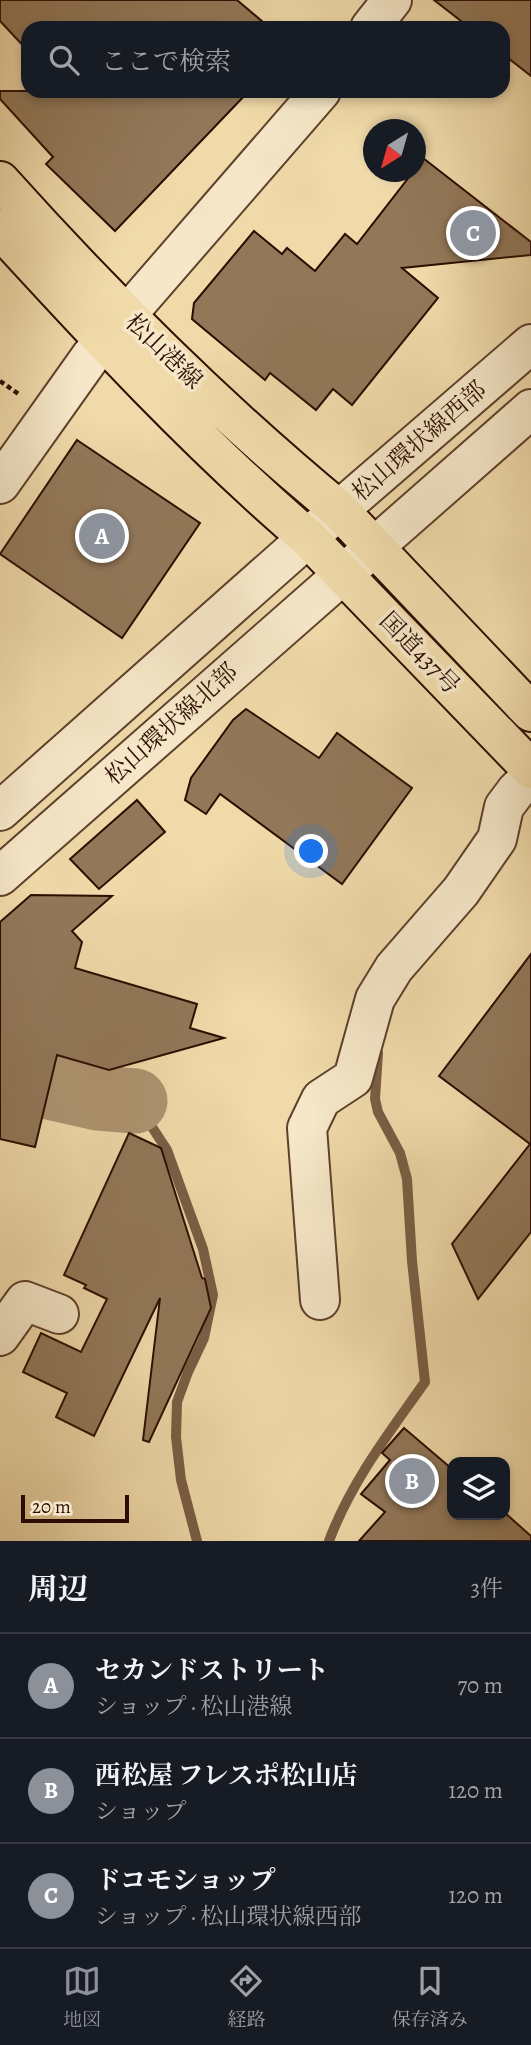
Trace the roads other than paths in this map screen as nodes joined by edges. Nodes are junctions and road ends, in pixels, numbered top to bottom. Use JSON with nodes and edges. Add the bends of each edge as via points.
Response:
{"nodes":[{"id":1,"x":391,"y":0,"type":"edge"},
{"id":2,"x":375,"y":21,"type":"edge"},
{"id":3,"x":315,"y":98,"type":"edge"},
{"id":4,"x":0,"y":181,"type":"edge"},
{"id":5,"x":0,"y":229,"type":"edge"},
{"id":6,"x":115,"y":328,"type":"junction"},
{"id":7,"x":531,"y":344,"type":"edge"},
{"id":8,"x":531,"y":409,"type":"edge"},
{"id":9,"x":0,"y":484,"type":"edge"},
{"id":10,"x":339,"y":510,"type":"junction"},
{"id":11,"x":308,"y":538,"type":"junction"},
{"id":12,"x":373,"y":545,"type":"junction"},
{"id":13,"x":343,"y":572,"type":"junction"},
{"id":14,"x":531,"y":712,"type":"edge"},
{"id":15,"x":531,"y":769,"type":"edge"},
{"id":16,"x":531,"y":776,"type":"edge"},
{"id":17,"x":0,"y":811,"type":"edge"},
{"id":18,"x":0,"y":876,"type":"edge"},
{"id":19,"x":320,"y":1300,"type":"dead end"},
{"id":20,"x":59,"y":1314,"type":"dead end"},
{"id":21,"x":0,"y":1336,"type":"edge"}],
"edges":[{"from":1,"to":2,"type":"street"},
{"from":3,"to":6,"type":"street"},
{"from":4,"to":6,"type":"main road","name":"松山港線"},
{"from":5,"to":6,"type":"main road","name":"松山港線"},
{"from":6,"to":9,"type":"street"},
{"from":6,"to":10,"type":"main road","name":"松山港線"},
{"from":6,"to":11,"type":"main road","name":"松山港線","via":[[255,492]]},
{"from":7,"to":10,"type":"street","name":"松山環状線西部"},
{"from":8,"to":12,"type":"street","name":"松山環状線西部"},
{"from":10,"to":11,"type":"street","name":"松山環状線西部"},
{"from":10,"to":12,"type":"main road","name":"国道437号"},
{"from":11,"to":13,"type":"main road","name":"国道437号"},
{"from":11,"to":17,"type":"street","name":"松山環状線北部"},
{"from":12,"to":13,"type":"street","name":"松山環状線西部"},
{"from":12,"to":14,"type":"main road","name":"国道437号"},
{"from":13,"to":15,"type":"main road","name":"国道437号"},
{"from":13,"to":18,"type":"street","name":"松山環状線北部"},
{"from":16,"to":19,"type":"street","via":[[504,807],[497,839],[461,891],[394,968],[375,999],[353,1078],[321,1099],[307,1128]]},
{"from":20,"to":21,"type":"street","via":[[25,1301]]}]}
